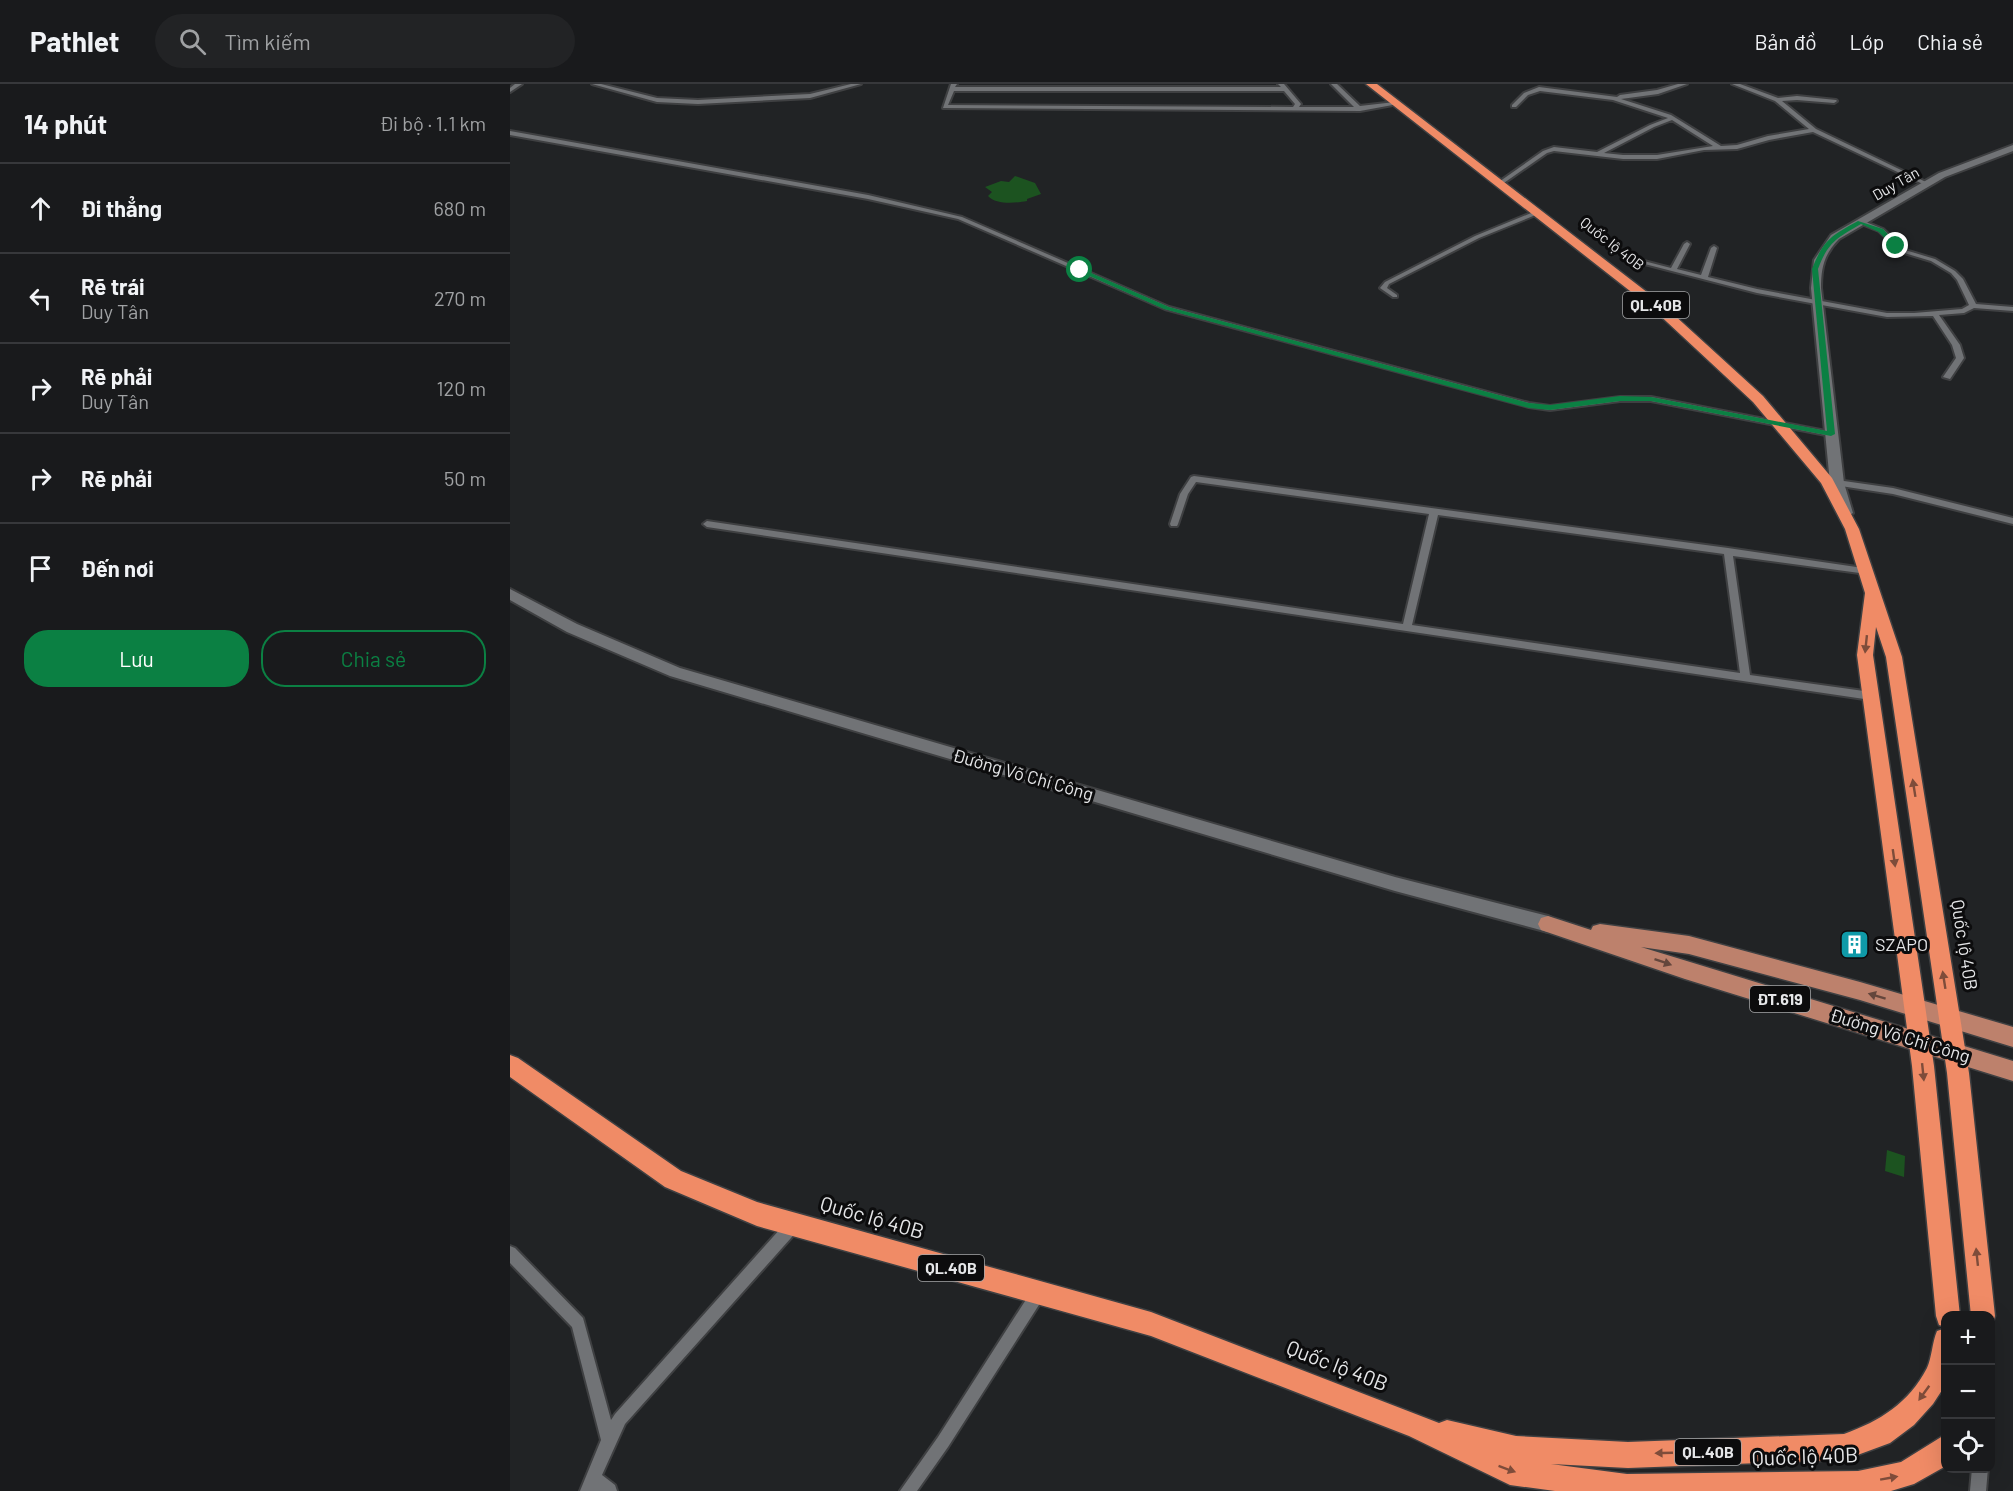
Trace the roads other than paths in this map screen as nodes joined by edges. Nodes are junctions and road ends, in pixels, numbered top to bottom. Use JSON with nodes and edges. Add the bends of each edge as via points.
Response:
{"nodes":[{"id":1,"x":519,"y":84,"type":"edge"},
{"id":2,"x":595,"y":84,"type":"edge"},
{"id":3,"x":858,"y":84,"type":"edge"},
{"id":4,"x":1334,"y":84,"type":"edge"},
{"id":5,"x":1371,"y":84,"type":"edge"},
{"id":6,"x":1684,"y":84,"type":"edge"},
{"id":7,"x":1735,"y":84,"type":"edge"},
{"id":8,"x":953,"y":86,"type":"edge"},
{"id":9,"x":1102,"y":86,"type":"edge"},
{"id":10,"x":1283,"y":87,"type":"edge"},
{"id":11,"x":510,"y":90,"type":"edge"},
{"id":12,"x":1614,"y":98,"type":"junction"},
{"id":13,"x":1777,"y":100,"type":"junction"},
{"id":14,"x":1834,"y":101,"type":"dead end"},
{"id":15,"x":1395,"y":104,"type":"junction"},
{"id":16,"x":1514,"y":106,"type":"dead end"},
{"id":17,"x":1097,"y":108,"type":"junction"},
{"id":18,"x":1360,"y":108,"type":"junction"},
{"id":19,"x":1295,"y":109,"type":"junction"},
{"id":20,"x":1673,"y":118,"type":"junction"},
{"id":21,"x":1814,"y":130,"type":"junction"},
{"id":22,"x":510,"y":133,"type":"edge"},
{"id":23,"x":1719,"y":147,"type":"junction"},
{"id":24,"x":2013,"y":148,"type":"edge"},
{"id":25,"x":1599,"y":153,"type":"junction"},
{"id":26,"x":1499,"y":184,"type":"junction"},
{"id":27,"x":1928,"y":184,"type":"junction"},
{"id":28,"x":1536,"y":213,"type":"junction"},
{"id":29,"x":1861,"y":222,"type":"junction"},
{"id":30,"x":1687,"y":244,"type":"dead end"},
{"id":31,"x":1714,"y":248,"type":"dead end"},
{"id":32,"x":1640,"y":262,"type":"dead end"},
{"id":33,"x":1673,"y":270,"type":"junction"},
{"id":34,"x":1704,"y":277,"type":"junction"},
{"id":35,"x":1395,"y":296,"type":"dead end"},
{"id":36,"x":1818,"y":302,"type":"junction"},
{"id":37,"x":1973,"y":306,"type":"junction"},
{"id":38,"x":2013,"y":309,"type":"edge"},
{"id":39,"x":1935,"y":314,"type":"junction"},
{"id":40,"x":1947,"y":377,"type":"dead end"},
{"id":41,"x":1780,"y":424,"type":"junction"},
{"id":42,"x":1831,"y":434,"type":"junction"},
{"id":43,"x":1837,"y":483,"type":"junction"},
{"id":44,"x":1434,"y":512,"type":"junction"},
{"id":45,"x":1847,"y":520,"type":"junction"},
{"id":46,"x":2013,"y":521,"type":"edge"},
{"id":47,"x":707,"y":524,"type":"dead end"},
{"id":48,"x":1174,"y":524,"type":"dead end"},
{"id":49,"x":1728,"y":551,"type":"junction"},
{"id":50,"x":1870,"y":578,"type":"junction"},
{"id":51,"x":510,"y":594,"type":"edge"},
{"id":52,"x":1407,"y":627,"type":"junction"},
{"id":53,"x":1745,"y":677,"type":"junction"},
{"id":54,"x":1871,"y":696,"type":"junction"},
{"id":55,"x":1548,"y":924,"type":"junction"},
{"id":56,"x":1915,"y":1008,"type":"junction"},
{"id":57,"x":1949,"y":1018,"type":"junction"},
{"id":58,"x":2013,"y":1037,"type":"edge"},
{"id":59,"x":1919,"y":1042,"type":"junction"},
{"id":60,"x":1954,"y":1053,"type":"junction"},
{"id":61,"x":510,"y":1065,"type":"edge"},
{"id":62,"x":2013,"y":1071,"type":"edge"},
{"id":63,"x":794,"y":1224,"type":"junction"},
{"id":64,"x":510,"y":1253,"type":"edge"},
{"id":65,"x":1039,"y":1292,"type":"junction"},
{"id":66,"x":1947,"y":1311,"type":"edge"},
{"id":67,"x":1982,"y":1311,"type":"edge"},
{"id":68,"x":1941,"y":1362,"type":"edge"},
{"id":69,"x":1416,"y":1426,"type":"junction"},
{"id":70,"x":609,"y":1440,"type":"junction"},
{"id":71,"x":1941,"y":1453,"type":"edge"},
{"id":72,"x":1980,"y":1473,"type":"edge"},
{"id":73,"x":590,"y":1484,"type":"edge"},
{"id":74,"x":609,"y":1491,"type":"edge"},
{"id":75,"x":908,"y":1491,"type":"edge"},
{"id":76,"x":1978,"y":1491,"type":"edge"}],
"edges":[{"from":1,"to":11,"type":"street"},
{"from":2,"to":3,"type":"street","via":[[657,100],[698,102],[810,96]]},
{"from":4,"to":18,"type":"street"},
{"from":5,"to":15,"type":"highway","name":"Quốc lộ 40B","number":"QL.40B"},
{"from":6,"to":12,"type":"street","via":[[1650,94]]},
{"from":7,"to":13,"type":"street"},
{"from":8,"to":9,"type":"street"},
{"from":8,"to":17,"type":"street","via":[[946,108]]},
{"from":9,"to":10,"type":"street"},
{"from":9,"to":17,"type":"street"},
{"from":10,"to":19,"type":"street","via":[[1298,104]]},
{"from":12,"to":16,"type":"street","via":[[1539,89],[1526,94]]},
{"from":12,"to":20,"type":"street"},
{"from":13,"to":14,"type":"street"},
{"from":13,"to":21,"type":"street"},
{"from":15,"to":18,"type":"street"},
{"from":15,"to":26,"type":"highway","name":"Quốc lộ 40B","number":"QL.40B"},
{"from":17,"to":19,"type":"street"},
{"from":18,"to":19,"type":"street"},
{"from":20,"to":23,"type":"street"},
{"from":20,"to":25,"type":"street"},
{"from":21,"to":23,"type":"street","via":[[1737,147]]},
{"from":21,"to":27,"type":"street"},
{"from":22,"to":41,"type":"street","via":[[868,197],[960,218],[1167,308],[1529,405],[1550,408],[1651,399]]},
{"from":23,"to":25,"type":"street","via":[[1648,158]]},
{"from":24,"to":27,"type":"street","name":"Duy Tân"},
{"from":25,"to":26,"type":"street","via":[[1549,150]]},
{"from":26,"to":28,"type":"highway","name":"Quốc lộ 40B","number":"QL.40B"},
{"from":27,"to":29,"type":"street","name":"Duy Tân"},
{"from":28,"to":35,"type":"street","via":[[1484,233],[1387,283],[1383,288]]},
{"from":28,"to":41,"type":"highway","name":"Quốc lộ 40B","number":"QL.40B","via":[[1657,306]]},
{"from":29,"to":36,"type":"street","name":"Duy Tân","via":[[1823,248],[1815,269]]},
{"from":29,"to":37,"type":"street","via":[[1881,230],[1903,251],[1933,260],[1953,272]]},
{"from":30,"to":33,"type":"street"},
{"from":31,"to":34,"type":"street"},
{"from":32,"to":33,"type":"street"},
{"from":33,"to":34,"type":"street"},
{"from":34,"to":36,"type":"street"},
{"from":36,"to":39,"type":"street","via":[[1893,315]]},
{"from":36,"to":42,"type":"street","name":"Duy Tân"},
{"from":37,"to":38,"type":"street"},
{"from":37,"to":39,"type":"street","via":[[1964,311]]},
{"from":39,"to":40,"type":"street","via":[[1960,358]]},
{"from":41,"to":42,"type":"street"},
{"from":41,"to":45,"type":"highway","name":"Quốc lộ 40B","number":"QL.40B","via":[[1827,481]]},
{"from":42,"to":43,"type":"street","name":"Duy Tân"},
{"from":43,"to":45,"type":"street","name":"Duy Tân"},
{"from":43,"to":46,"type":"street","via":[[1893,491]]},
{"from":44,"to":48,"type":"street","via":[[1194,479],[1184,494]]},
{"from":44,"to":49,"type":"street"},
{"from":44,"to":52,"type":"street"},
{"from":45,"to":50,"type":"highway","name":"Quốc lộ 40B","number":"QL.40B"},
{"from":47,"to":52,"type":"street"},
{"from":49,"to":50,"type":"street"},
{"from":49,"to":53,"type":"street"},
{"from":50,"to":54,"type":"highway","name":"Quốc lộ 40B","number":"QL.40B","one_way":true,"via":[[1865,655]]},
{"from":57,"to":50,"type":"highway","name":"Quốc lộ 40B","number":"QL.40B","one_way":true,"via":[[1894,657]]},
{"from":51,"to":55,"type":"street","name":"Đường Võ Chí Công","number":"ĐT.619","via":[[572,628],[675,672],[1395,884]]},
{"from":52,"to":53,"type":"street"},
{"from":53,"to":54,"type":"street"},
{"from":54,"to":56,"type":"highway","name":"Quốc lộ 40B","number":"QL.40B","one_way":true},
{"from":56,"to":55,"type":"main road","name":"Đường Võ Chí Công","number":"ĐT.619","one_way":true,"via":[[1689,945]]},
{"from":55,"to":59,"type":"main road","name":"Đường Võ Chí Công","number":"ĐT.619","one_way":true},
{"from":56,"to":57,"type":"main road","name":"Đường Võ Chí Công","number":"ĐT.619"},
{"from":56,"to":59,"type":"highway","name":"Quốc lộ 40B","number":"QL.40B"},
{"from":57,"to":58,"type":"main road","name":"Đường Võ Chí Công","number":"ĐT.619"},
{"from":57,"to":60,"type":"highway","name":"Quốc lộ 40B","number":"QL.40B"},
{"from":59,"to":60,"type":"main road","name":"Đường Võ Chí Công","number":"ĐT.619"},
{"from":59,"to":66,"type":"highway","name":"Quốc lộ 40B","number":"QL.40B","one_way":true},
{"from":60,"to":62,"type":"main road","name":"Đường Võ Chí Công","number":"ĐT.619"},
{"from":67,"to":60,"type":"highway","name":"Quốc lộ 40B","number":"QL.40B","one_way":true},
{"from":61,"to":63,"type":"highway","name":"Quốc lộ 40B","number":"QL.40B","via":[[673,1179],[757,1214]]},
{"from":63,"to":65,"type":"highway","name":"Quốc lộ 40B","number":"QL.40B"},
{"from":63,"to":70,"type":"street","via":[[620,1419]]},
{"from":64,"to":70,"type":"street","via":[[578,1323]]},
{"from":65,"to":69,"type":"highway","name":"Quốc lộ 40B","number":"QL.40B","via":[[1151,1324]]},
{"from":65,"to":75,"type":"street"},
{"from":68,"to":69,"type":"highway","name":"Quốc lộ 40B","number":"QL.40B","one_way":true,"via":[[1924,1395],[1905,1416],[1881,1434],[1844,1447],[1605,1454],[1516,1449]]},
{"from":69,"to":71,"type":"highway","name":"Quốc lộ 40B","number":"QL.40B","one_way":true,"via":[[1510,1472],[1627,1487],[1858,1484],[1905,1475]]},
{"from":70,"to":73,"type":"street"},
{"from":72,"to":76,"type":"street"},
{"from":73,"to":74,"type":"street"}]}
